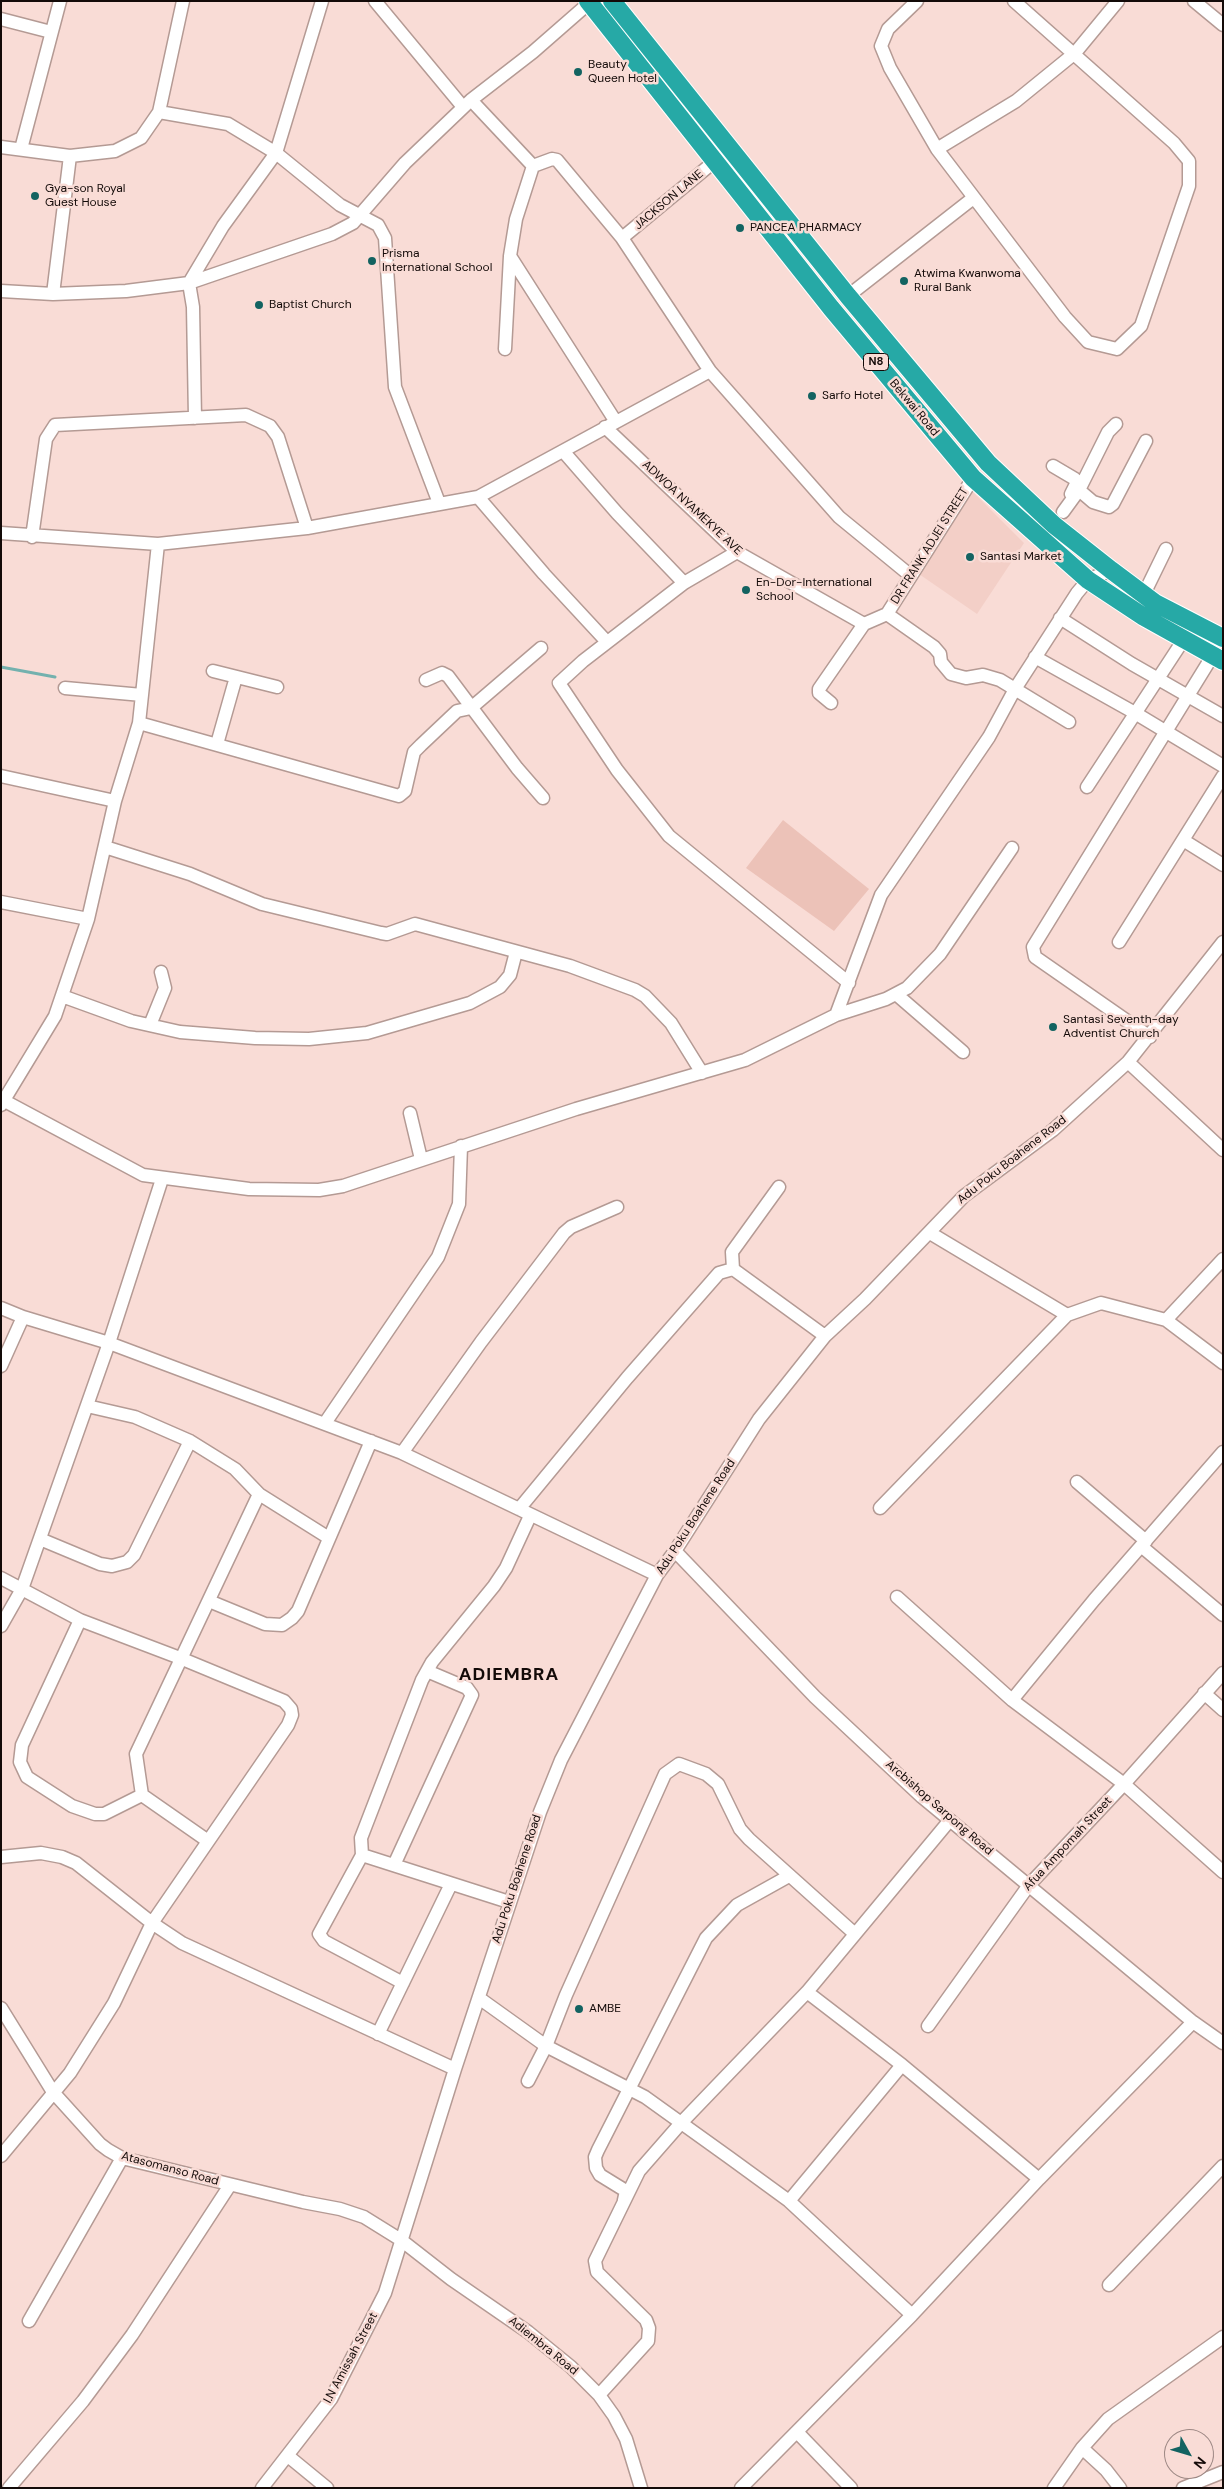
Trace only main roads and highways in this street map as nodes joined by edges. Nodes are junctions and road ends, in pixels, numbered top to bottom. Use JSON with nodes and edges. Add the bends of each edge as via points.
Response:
{"nodes":[{"id":1,"x":612,"y":1,"type":"edge"},
{"id":2,"x":589,"y":2,"type":"edge"},
{"id":3,"x":1223,"y":638,"type":"edge"},
{"id":4,"x":1218,"y":658,"type":"edge"}],
"edges":[{"from":1,"to":3,"type":"highway","name":"Bekwai Road","number":"N8","via":[[848,296],[988,464],[1059,518],[1111,570],[1155,602]]},
{"from":2,"to":4,"type":"highway","name":"Bekwai Road","number":"N8","via":[[831,308],[974,478],[1088,580],[1144,617]]}]}
